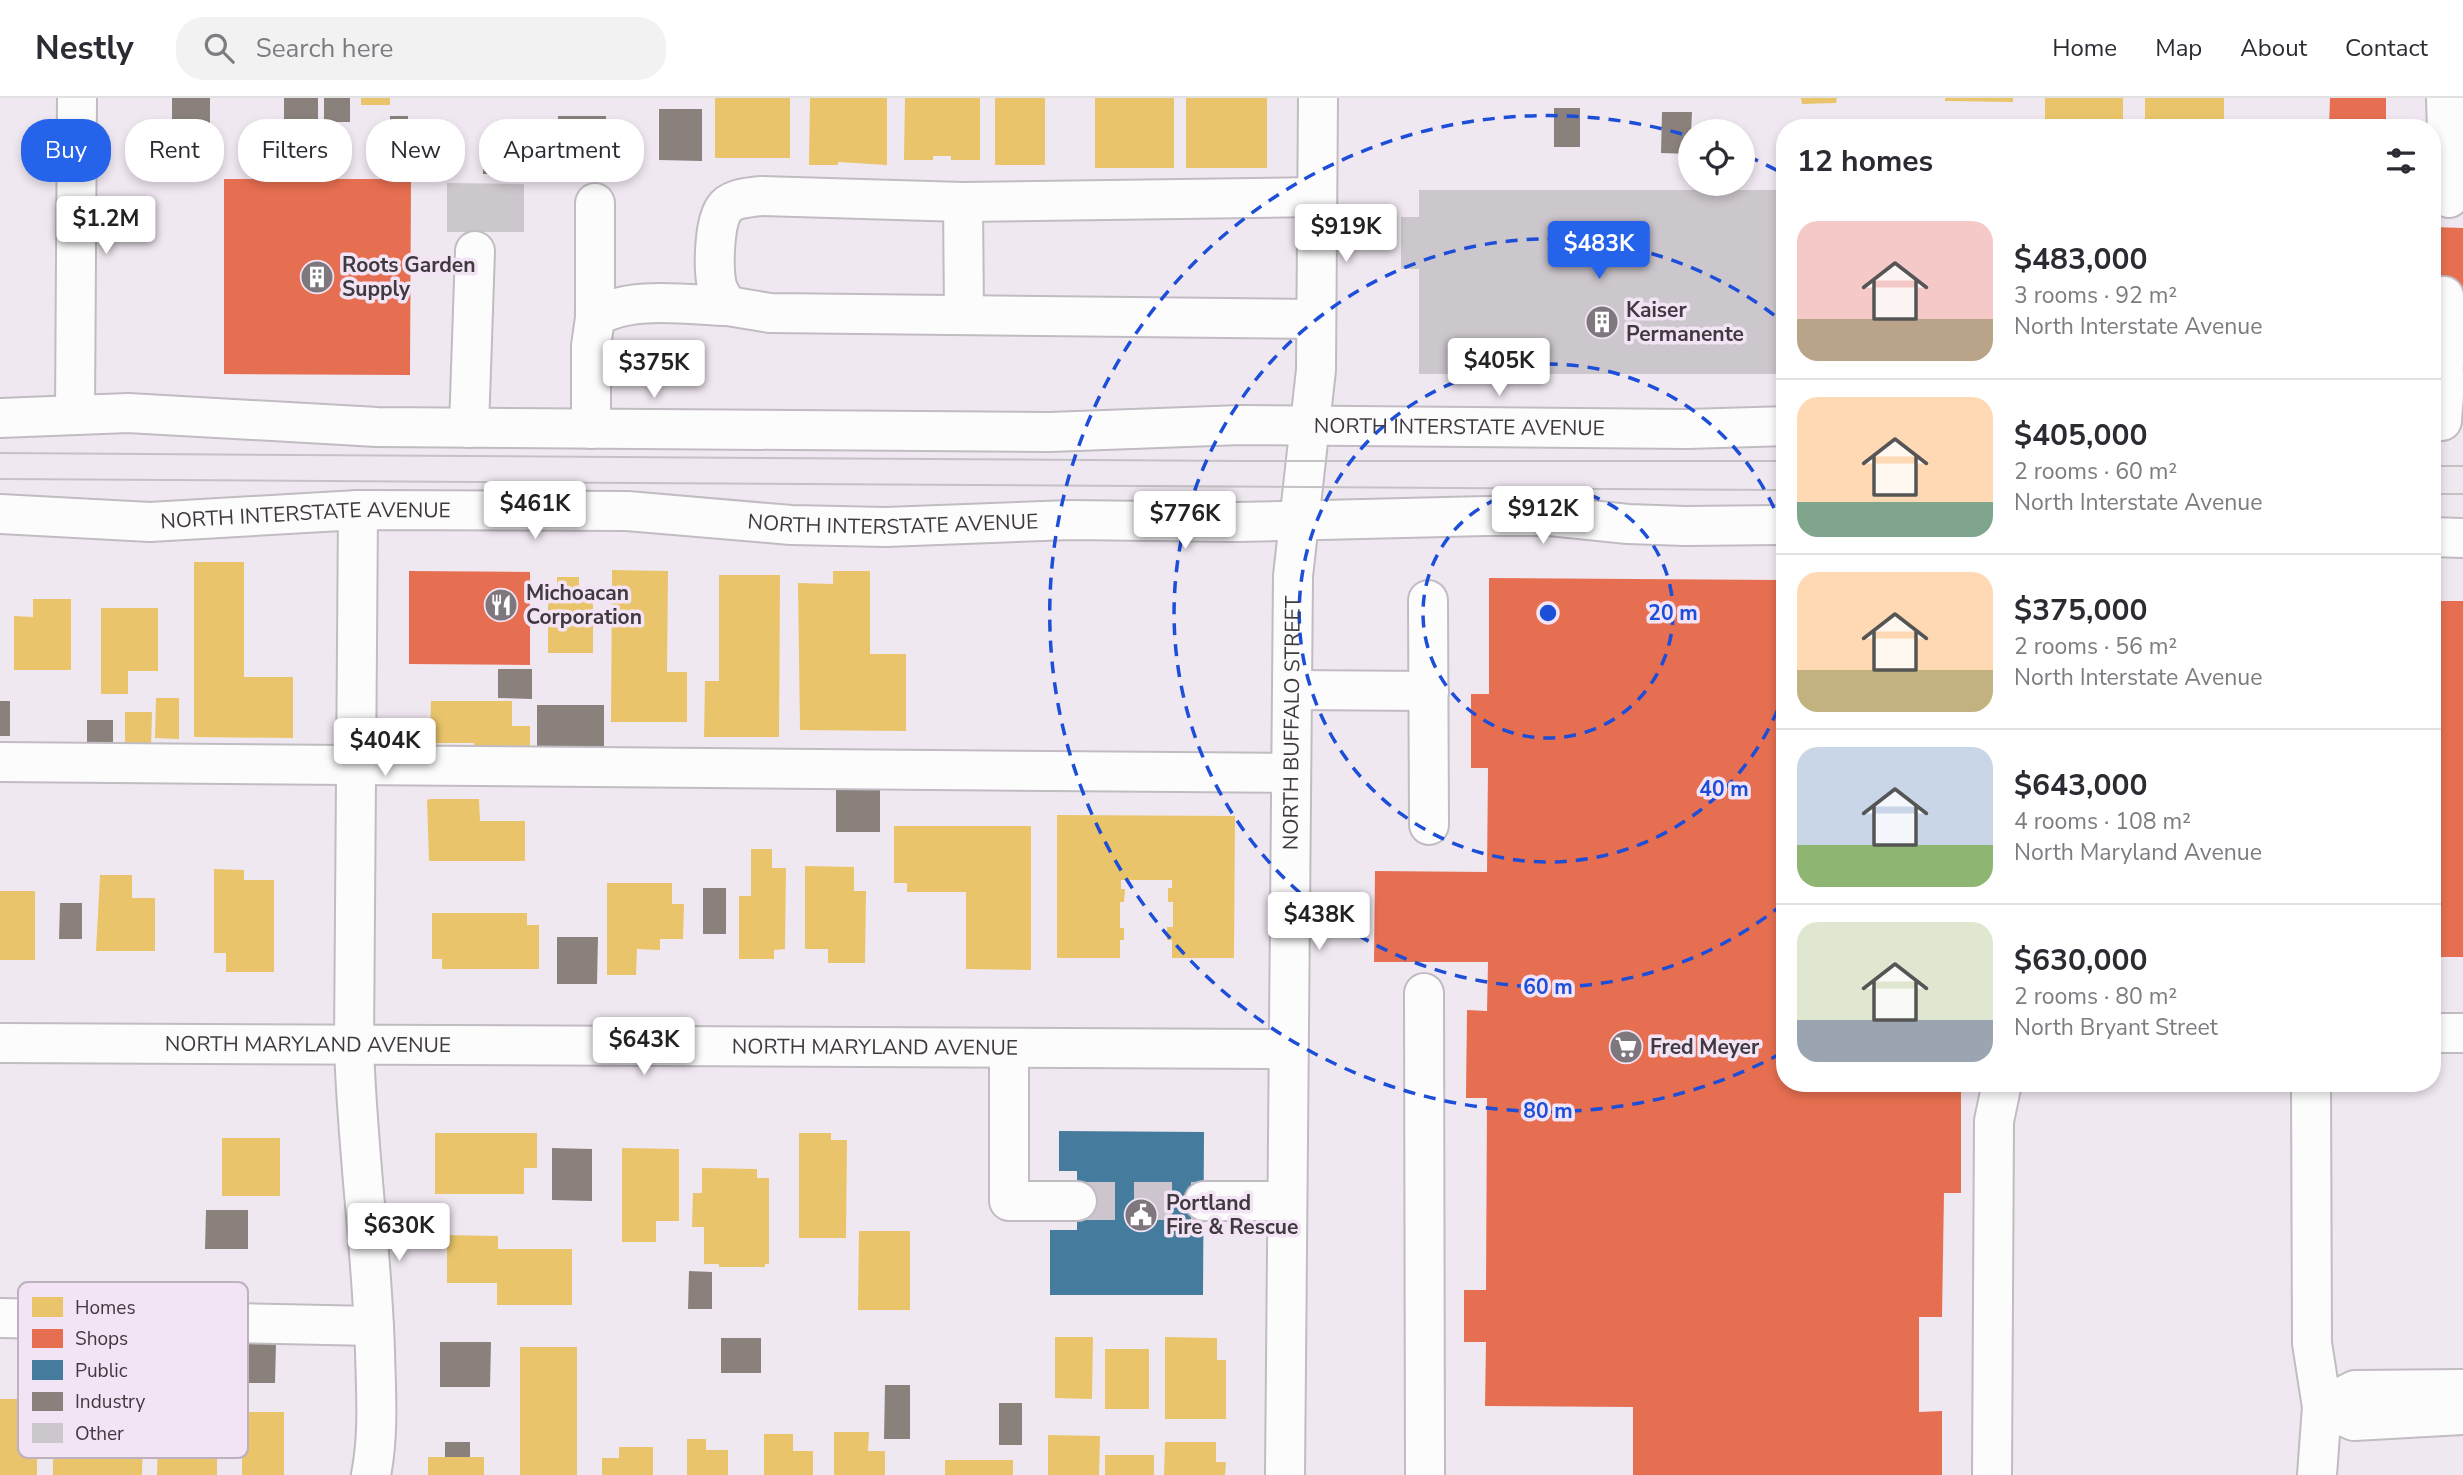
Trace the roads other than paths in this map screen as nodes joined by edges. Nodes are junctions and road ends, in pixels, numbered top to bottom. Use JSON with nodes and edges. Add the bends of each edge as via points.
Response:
{"nodes":[{"id":1,"x":77,"y":98,"type":"edge"},
{"id":2,"x":1318,"y":98,"type":"edge"},
{"id":3,"x":2446,"y":98,"type":"edge"},
{"id":4,"x":1317,"y":197,"type":"junction"},
{"id":5,"x":2449,"y":198,"type":"dead end"},
{"id":6,"x":963,"y":202,"type":"junction"},
{"id":7,"x":595,"y":203,"type":"dead end"},
{"id":8,"x":475,"y":251,"type":"dead end"},
{"id":9,"x":2444,"y":296,"type":"dead end"},
{"id":10,"x":728,"y":306,"type":"junction"},
{"id":11,"x":964,"y":315,"type":"junction"},
{"id":12,"x":595,"y":318,"type":"junction"},
{"id":13,"x":1316,"y":318,"type":"junction"},
{"id":14,"x":2441,"y":326,"type":"edge"},
{"id":15,"x":2441,"y":380,"type":"edge"},
{"id":16,"x":75,"y":414,"type":"junction"},
{"id":17,"x":0,"y":418,"type":"edge"},
{"id":18,"x":2446,"y":421,"type":"edge"},
{"id":19,"x":1310,"y":426,"type":"junction"},
{"id":20,"x":1776,"y":426,"type":"edge"},
{"id":21,"x":469,"y":428,"type":"junction"},
{"id":22,"x":591,"y":429,"type":"junction"},
{"id":23,"x":358,"y":510,"type":"junction"},
{"id":24,"x":0,"y":514,"type":"edge"},
{"id":25,"x":1300,"y":521,"type":"junction"},
{"id":26,"x":1776,"y":525,"type":"edge"},
{"id":27,"x":2441,"y":537,"type":"edge"},
{"id":28,"x":2463,"y":538,"type":"edge"},
{"id":29,"x":1428,"y":600,"type":"dead end"},
{"id":30,"x":1292,"y":690,"type":"junction"},
{"id":31,"x":1429,"y":691,"type":"junction"},
{"id":32,"x":0,"y":762,"type":"edge"},
{"id":33,"x":356,"y":764,"type":"junction"},
{"id":34,"x":1291,"y":773,"type":"junction"},
{"id":35,"x":1429,"y":825,"type":"dead end"},
{"id":36,"x":1424,"y":993,"type":"dead end"},
{"id":37,"x":2441,"y":1033,"type":"edge"},
{"id":38,"x":2463,"y":1033,"type":"edge"},
{"id":39,"x":0,"y":1043,"type":"edge"},
{"id":40,"x":354,"y":1046,"type":"junction"},
{"id":41,"x":1010,"y":1048,"type":"junction"},
{"id":42,"x":1289,"y":1049,"type":"junction"},
{"id":43,"x":2000,"y":1092,"type":"edge"},
{"id":44,"x":2311,"y":1092,"type":"edge"},
{"id":45,"x":1077,"y":1201,"type":"tunnel mouth"},
{"id":46,"x":1204,"y":1201,"type":"tunnel mouth"},
{"id":47,"x":1287,"y":1201,"type":"junction"},
{"id":48,"x":0,"y":1318,"type":"edge"},
{"id":49,"x":18,"y":1318,"type":"edge"},
{"id":50,"x":248,"y":1323,"type":"edge"},
{"id":51,"x":374,"y":1326,"type":"junction"},
{"id":52,"x":2463,"y":1389,"type":"edge"},
{"id":53,"x":2322,"y":1407,"type":"junction"},
{"id":54,"x":2463,"y":1415,"type":"edge"},
{"id":55,"x":371,"y":1475,"type":"edge"},
{"id":56,"x":1285,"y":1475,"type":"edge"},
{"id":57,"x":1425,"y":1475,"type":"edge"},
{"id":58,"x":1992,"y":1475,"type":"edge"},
{"id":59,"x":2318,"y":1475,"type":"edge"}],
"edges":[{"from":1,"to":16,"type":"street"},
{"from":2,"to":4,"type":"street","name":"NORTH BUFFALO STREET"},
{"from":3,"to":5,"type":"street"},
{"from":4,"to":6,"type":"street"},
{"from":4,"to":13,"type":"street","name":"NORTH BUFFALO STREET"},
{"from":6,"to":10,"type":"street","via":[[760,196],[735,200],[724,207],[715,248],[717,287]]},
{"from":6,"to":11,"type":"street"},
{"from":7,"to":12,"type":"street"},
{"from":8,"to":21,"type":"street"},
{"from":9,"to":14,"type":"street"},
{"from":10,"to":11,"type":"street","via":[[770,313]]},
{"from":10,"to":12,"type":"street","via":[[620,306]]},
{"from":11,"to":13,"type":"street"},
{"from":12,"to":22,"type":"street"},
{"from":13,"to":19,"type":"street","name":"NORTH BUFFALO STREET"},
{"from":15,"to":18,"type":"street"},
{"from":16,"to":17,"type":"street","name":"NORTH INTERSTATE AVENUE"},
{"from":16,"to":21,"type":"street","name":"NORTH INTERSTATE AVENUE"},
{"from":19,"to":20,"type":"street","name":"NORTH INTERSTATE AVENUE"},
{"from":19,"to":22,"type":"street","name":"NORTH INTERSTATE AVENUE","via":[[1050,432]]},
{"from":19,"to":25,"type":"street","name":"NORTH BUFFALO STREET"},
{"from":21,"to":22,"type":"street","name":"NORTH INTERSTATE AVENUE"},
{"from":23,"to":24,"type":"street","name":"NORTH INTERSTATE AVENUE","via":[[150,522]]},
{"from":23,"to":25,"type":"street","name":"NORTH INTERSTATE AVENUE","via":[[627,511],[791,525],[886,527],[1070,520]]},
{"from":23,"to":33,"type":"street"},
{"from":25,"to":26,"type":"street","name":"NORTH INTERSTATE AVENUE","via":[[1550,516],[1628,524]]},
{"from":25,"to":30,"type":"street","name":"NORTH BUFFALO STREET","via":[[1293,576]]},
{"from":27,"to":28,"type":"street"},
{"from":29,"to":31,"type":"street"},
{"from":30,"to":31,"type":"street"},
{"from":30,"to":34,"type":"street","name":"NORTH BUFFALO STREET"},
{"from":31,"to":35,"type":"street"},
{"from":32,"to":33,"type":"street"},
{"from":33,"to":34,"type":"street"},
{"from":33,"to":40,"type":"street"},
{"from":34,"to":42,"type":"street","name":"NORTH BUFFALO STREET"},
{"from":36,"to":57,"type":"street"},
{"from":37,"to":38,"type":"street"},
{"from":39,"to":40,"type":"street","name":"NORTH MARYLAND AVENUE"},
{"from":40,"to":41,"type":"street","name":"NORTH MARYLAND AVENUE"},
{"from":40,"to":51,"type":"street"},
{"from":41,"to":42,"type":"street","name":"NORTH MARYLAND AVENUE"},
{"from":41,"to":45,"type":"street","via":[[1010,1201]]},
{"from":42,"to":47,"type":"street","name":"NORTH BUFFALO STREET"},
{"from":43,"to":58,"type":"street","via":[[1994,1121]]},
{"from":44,"to":53,"type":"street","via":[[2312,1343]]},
{"from":46,"to":47,"type":"street"},
{"from":47,"to":56,"type":"street","name":"NORTH BUFFALO STREET"},
{"from":48,"to":49,"type":"street"},
{"from":50,"to":51,"type":"street"},
{"from":51,"to":55,"type":"street","via":[[377,1418]]},
{"from":52,"to":53,"type":"street","via":[[2355,1390]]},
{"from":53,"to":54,"type":"street","via":[[2354,1421]]},
{"from":53,"to":59,"type":"street"}]}
